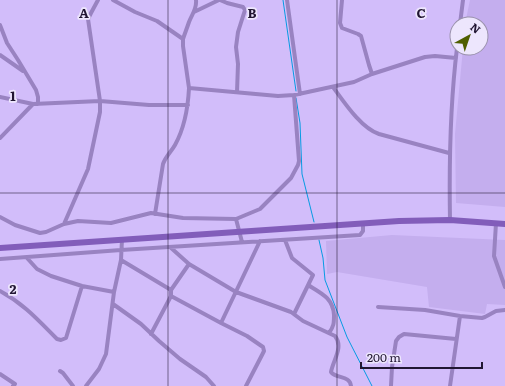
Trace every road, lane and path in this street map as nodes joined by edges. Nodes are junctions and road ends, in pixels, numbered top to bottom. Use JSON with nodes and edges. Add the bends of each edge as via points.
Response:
{"nodes":[{"id":1,"x":98,"y":0,"type":"edge"},
{"id":2,"x":113,"y":0,"type":"edge"},
{"id":3,"x":196,"y":0,"type":"edge"},
{"id":4,"x":219,"y":0,"type":"edge"},
{"id":5,"x":287,"y":0,"type":"edge"},
{"id":6,"x":342,"y":0,"type":"edge"},
{"id":7,"x":463,"y":0,"type":"edge"},
{"id":8,"x":194,"y":13,"type":"junction"},
{"id":9,"x":461,"y":16,"type":"edge"},
{"id":10,"x":0,"y":24,"type":"edge"},
{"id":11,"x":184,"y":39,"type":"junction"},
{"id":12,"x":0,"y":55,"type":"edge"},
{"id":13,"x":456,"y":58,"type":"joint"},
{"id":14,"x":25,"y":72,"type":"junction"},
{"id":15,"x":372,"y":74,"type":"junction"},
{"id":16,"x":333,"y":87,"type":"junction"},
{"id":17,"x":189,"y":88,"type":"junction"},
{"id":18,"x":237,"y":92,"type":"junction"},
{"id":19,"x":300,"y":94,"type":"junction"},
{"id":20,"x":294,"y":95,"type":"junction"},
{"id":21,"x":0,"y":97,"type":"edge"},
{"id":22,"x":100,"y":101,"type":"junction"},
{"id":23,"x":33,"y":104,"type":"junction"},
{"id":24,"x":38,"y":104,"type":"junction"},
{"id":25,"x":188,"y":105,"type":"junction"},
{"id":26,"x":0,"y":138,"type":"edge"},
{"id":27,"x":449,"y":153,"type":"junction"},
{"id":28,"x":155,"y":214,"type":"junction"},
{"id":29,"x":0,"y":217,"type":"edge"},
{"id":30,"x":236,"y":219,"type":"junction"},
{"id":31,"x":450,"y":220,"type":"junction"},
{"id":32,"x":363,"y":223,"type":"junction"},
{"id":33,"x":496,"y":223,"type":"junction"},
{"id":34,"x":64,"y":224,"type":"junction"},
{"id":35,"x":505,"y":224,"type":"edge"},
{"id":36,"x":240,"y":231,"type":"junction"},
{"id":37,"x":122,"y":239,"type":"junction"},
{"id":38,"x":285,"y":240,"type":"junction"},
{"id":39,"x":260,"y":241,"type":"junction"},
{"id":40,"x":242,"y":242,"type":"junction"},
{"id":41,"x":170,"y":247,"type":"junction"},
{"id":42,"x":0,"y":248,"type":"edge"},
{"id":43,"x":121,"y":250,"type":"junction"},
{"id":44,"x":27,"y":258,"type":"junction"},
{"id":45,"x":0,"y":260,"type":"edge"},
{"id":46,"x":121,"y":260,"type":"junction"},
{"id":47,"x":190,"y":264,"type":"junction"},
{"id":48,"x":82,"y":286,"type":"junction"},
{"id":49,"x":308,"y":286,"type":"junction"},
{"id":50,"x":505,"y":287,"type":"edge"},
{"id":51,"x":171,"y":290,"type":"junction"},
{"id":52,"x":0,"y":291,"type":"edge"},
{"id":53,"x":114,"y":292,"type":"junction"},
{"id":54,"x":236,"y":292,"type":"junction"},
{"id":55,"x":171,"y":296,"type":"junction"},
{"id":56,"x":112,"y":304,"type":"junction"},
{"id":57,"x":378,"y":307,"type":"dead end"},
{"id":58,"x":505,"y":310,"type":"edge"},
{"id":59,"x":294,"y":314,"type":"junction"},
{"id":60,"x":460,"y":316,"type":"junction"},
{"id":61,"x":221,"y":323,"type":"junction"},
{"id":62,"x":329,"y":333,"type":"junction"},
{"id":63,"x":152,"y":334,"type":"junction"},
{"id":64,"x":456,"y":339,"type":"junction"},
{"id":65,"x":60,"y":371,"type":"dead end"},
{"id":66,"x":0,"y":374,"type":"edge"},
{"id":67,"x":14,"y":385,"type":"edge"},
{"id":68,"x":19,"y":386,"type":"edge"},
{"id":69,"x":73,"y":386,"type":"edge"},
{"id":70,"x":86,"y":386,"type":"edge"},
{"id":71,"x":214,"y":386,"type":"edge"},
{"id":72,"x":246,"y":386,"type":"edge"},
{"id":73,"x":351,"y":386,"type":"edge"},
{"id":74,"x":391,"y":386,"type":"edge"},
{"id":75,"x":450,"y":386,"type":"edge"}],
"edges":[{"from":1,"to":22,"type":"street","via":[[88,19]]},
{"from":2,"to":11,"type":"street","via":[[157,21]]},
{"from":3,"to":8,"type":"street"},
{"from":4,"to":8,"type":"street"},
{"from":4,"to":18,"type":"street","via":[[243,7],[245,10],[236,47]]},
{"from":5,"to":19,"type":"street"},
{"from":6,"to":15,"type":"street","via":[[342,28],[361,36]]},
{"from":7,"to":9,"type":"street"},
{"from":8,"to":11,"type":"street"},
{"from":10,"to":14,"type":"street","via":[[7,43]]},
{"from":11,"to":17,"type":"street"},
{"from":12,"to":14,"type":"street"},
{"from":13,"to":15,"type":"street","via":[[424,57]]},
{"from":13,"to":27,"type":"street"},
{"from":14,"to":24,"type":"street","via":[[36,90]]},
{"from":15,"to":16,"type":"street"},
{"from":16,"to":19,"type":"street"},
{"from":16,"to":27,"type":"street","via":[[350,111],[372,131]]},
{"from":17,"to":18,"type":"street"},
{"from":17,"to":25,"type":"street"},
{"from":18,"to":20,"type":"street"},
{"from":19,"to":20,"type":"street"},
{"from":20,"to":30,"type":"street","via":[[298,165],[290,179],[260,209]]},
{"from":21,"to":23,"type":"street"},
{"from":22,"to":24,"type":"street"},
{"from":22,"to":25,"type":"street","via":[[148,106]]},
{"from":22,"to":34,"type":"street","via":[[88,169]]},
{"from":23,"to":24,"type":"street"},
{"from":23,"to":26,"type":"street"},
{"from":25,"to":28,"type":"street","via":[[178,140],[163,164]]},
{"from":27,"to":31,"type":"street"},
{"from":28,"to":30,"type":"street","via":[[183,218]]},
{"from":28,"to":34,"type":"street","via":[[148,213],[111,224],[78,221]]},
{"from":29,"to":34,"type":"street","via":[[40,233]]},
{"from":30,"to":36,"type":"street"},
{"from":31,"to":32,"type":"main road"},
{"from":31,"to":33,"type":"main road"},
{"from":32,"to":36,"type":"main road"},
{"from":32,"to":38,"type":"street","via":[[360,235]]},
{"from":33,"to":35,"type":"main road"},
{"from":33,"to":50,"type":"street","via":[[494,256]]},
{"from":36,"to":37,"type":"main road"},
{"from":36,"to":40,"type":"street"},
{"from":37,"to":42,"type":"main road"},
{"from":37,"to":43,"type":"street"},
{"from":38,"to":39,"type":"street"},
{"from":38,"to":49,"type":"street","via":[[292,258],[312,274]]},
{"from":39,"to":40,"type":"street"},
{"from":39,"to":54,"type":"street"},
{"from":40,"to":41,"type":"street"},
{"from":41,"to":43,"type":"street"},
{"from":41,"to":47,"type":"street"},
{"from":43,"to":44,"type":"street"},
{"from":43,"to":46,"type":"street"},
{"from":44,"to":45,"type":"street"},
{"from":44,"to":48,"type":"street","via":[[44,273]]},
{"from":46,"to":51,"type":"street"},
{"from":46,"to":53,"type":"street"},
{"from":47,"to":51,"type":"street"},
{"from":47,"to":54,"type":"street"},
{"from":48,"to":52,"type":"street","via":[[66,338],[63,340],[58,339],[23,305]]},
{"from":48,"to":53,"type":"street"},
{"from":49,"to":59,"type":"street"},
{"from":49,"to":62,"type":"street","via":[[324,295],[332,304],[334,325]]},
{"from":51,"to":55,"type":"street"},
{"from":53,"to":56,"type":"street"},
{"from":54,"to":59,"type":"street"},
{"from":54,"to":61,"type":"street"},
{"from":55,"to":61,"type":"street"},
{"from":55,"to":63,"type":"street"},
{"from":56,"to":63,"type":"street"},
{"from":56,"to":70,"type":"street","via":[[106,354],[99,369]]},
{"from":57,"to":60,"type":"street","via":[[425,310]]},
{"from":58,"to":60,"type":"street","via":[[498,310],[482,318]]},
{"from":59,"to":62,"type":"street"},
{"from":60,"to":64,"type":"street"},
{"from":61,"to":72,"type":"street","via":[[247,336],[263,348],[264,351]]},
{"from":62,"to":73,"type":"street","via":[[336,338],[338,344],[331,373],[349,380]]},
{"from":63,"to":71,"type":"street"},
{"from":64,"to":74,"type":"street","via":[[401,335],[396,341]]},
{"from":64,"to":75,"type":"street"},
{"from":65,"to":69,"type":"street"},
{"from":66,"to":67,"type":"street"},
{"from":67,"to":68,"type":"street"}]}
